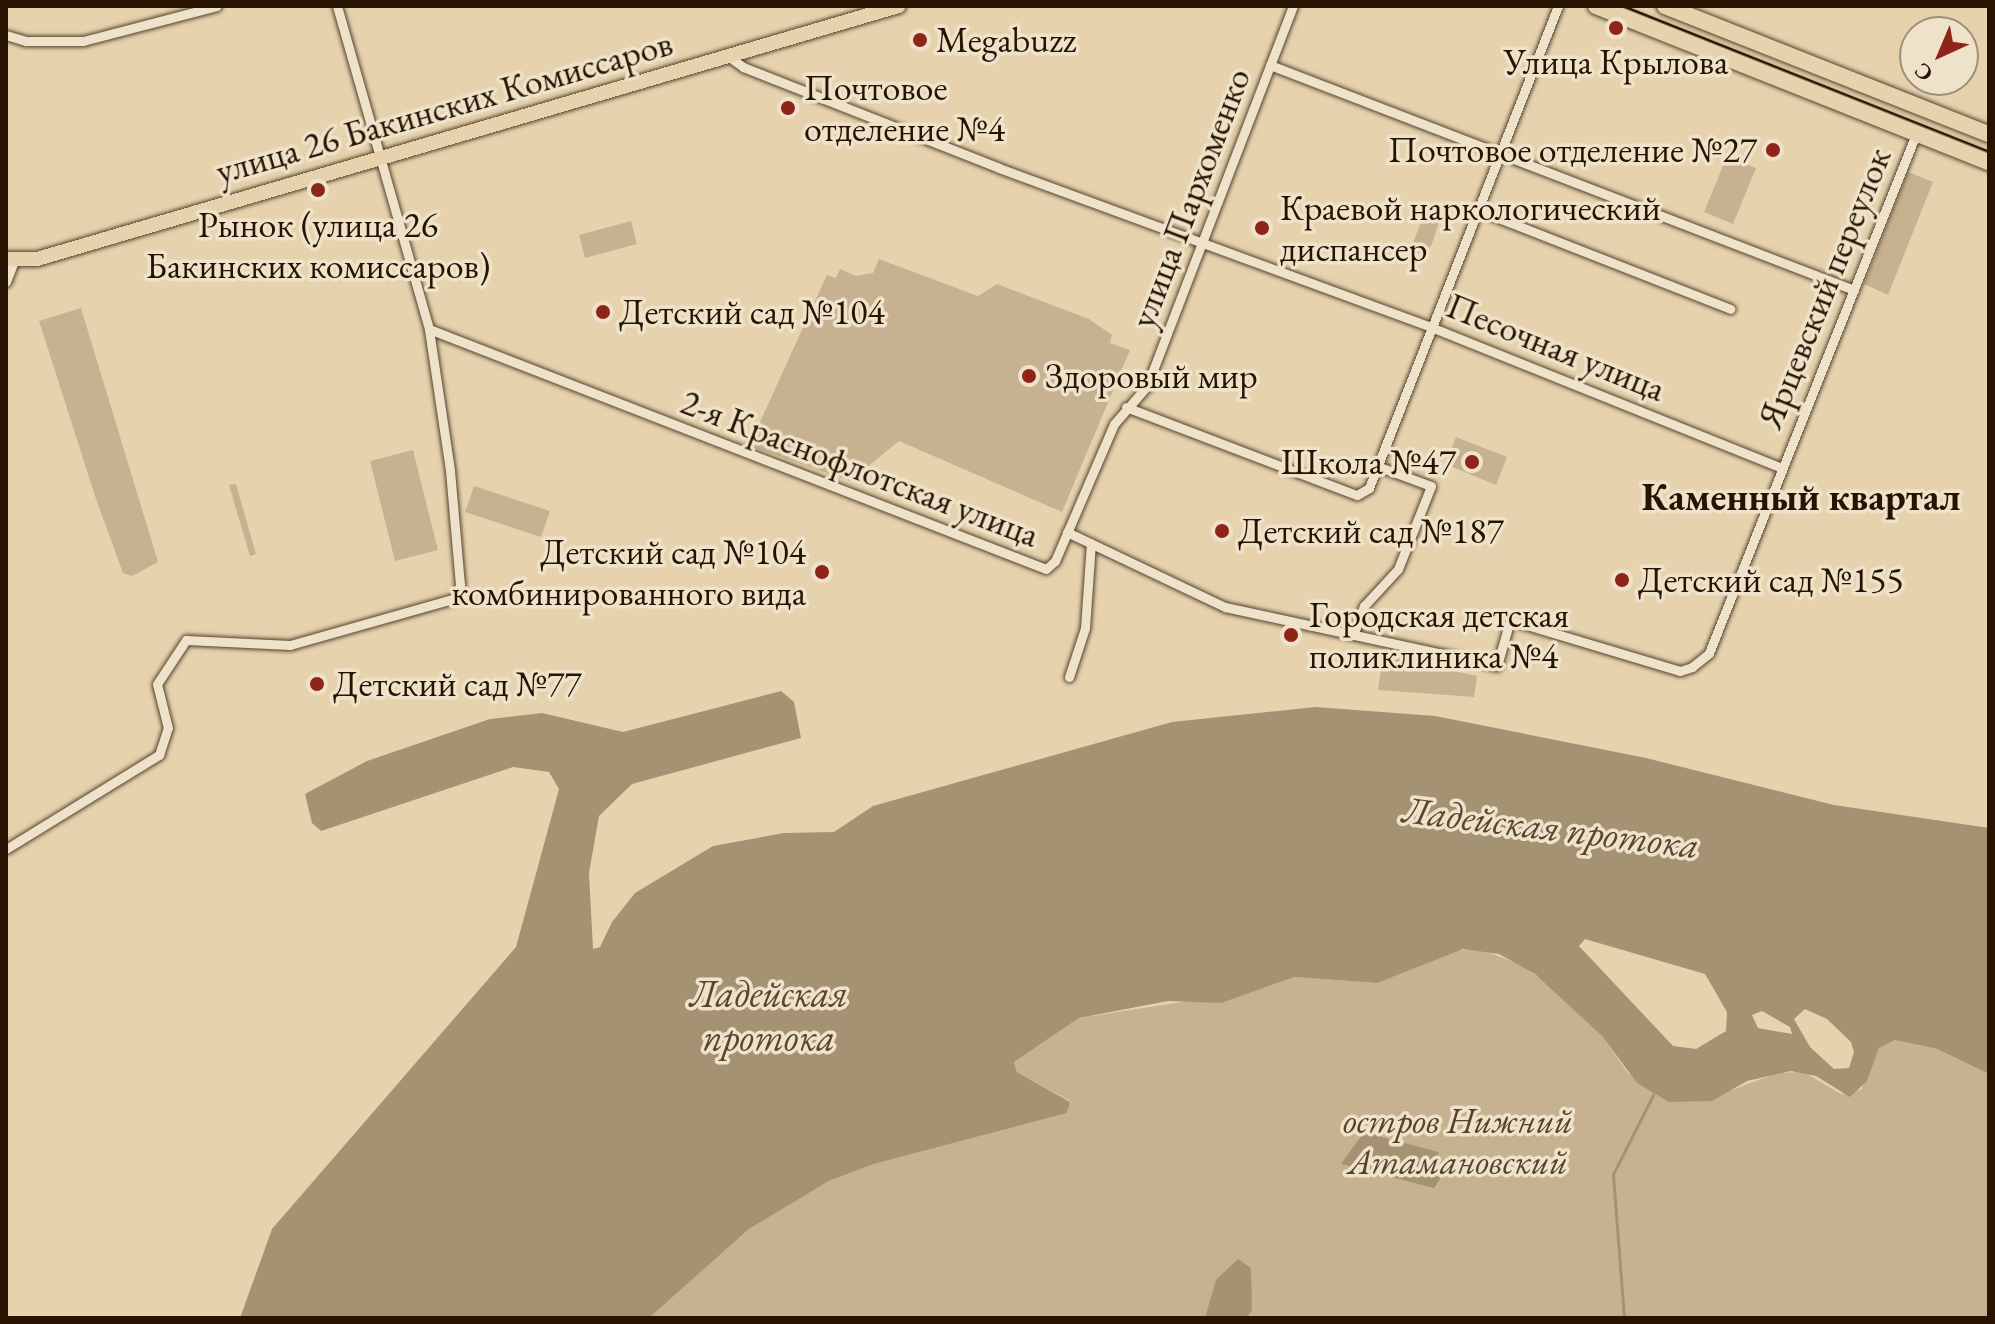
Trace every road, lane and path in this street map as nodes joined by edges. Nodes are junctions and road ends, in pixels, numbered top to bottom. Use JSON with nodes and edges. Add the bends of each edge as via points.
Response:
{"nodes":[{"id":1,"x":217,"y":6,"type":"edge"},
{"id":2,"x":337,"y":6,"type":"edge"},
{"id":3,"x":899,"y":6,"type":"edge"},
{"id":4,"x":1293,"y":6,"type":"edge"},
{"id":5,"x":1558,"y":6,"type":"edge"},
{"id":6,"x":1596,"y":6,"type":"edge"},
{"id":7,"x":1665,"y":6,"type":"edge"},
{"id":8,"x":6,"y":35,"type":"edge"},
{"id":9,"x":727,"y":55,"type":"junction"},
{"id":10,"x":1270,"y":65,"type":"junction"},
{"id":11,"x":1916,"y":134,"type":"junction"},
{"id":12,"x":1989,"y":134,"type":"edge"},
{"id":13,"x":1499,"y":153,"type":"junction"},
{"id":14,"x":381,"y":156,"type":"junction"},
{"id":15,"x":1989,"y":162,"type":"edge"},
{"id":16,"x":1478,"y":210,"type":"junction"},
{"id":17,"x":1202,"y":245,"type":"junction"},
{"id":18,"x":10,"y":260,"type":"edge"},
{"id":19,"x":6,"y":282,"type":"edge"},
{"id":20,"x":1854,"y":290,"type":"junction"},
{"id":21,"x":1730,"y":309,"type":"dead end"},
{"id":22,"x":1431,"y":327,"type":"junction"},
{"id":23,"x":429,"y":329,"type":"junction"},
{"id":24,"x":1126,"y":407,"type":"junction"},
{"id":25,"x":1377,"y":466,"type":"junction"},
{"id":26,"x":1782,"y":468,"type":"junction"},
{"id":27,"x":1067,"y":532,"type":"junction"},
{"id":28,"x":1091,"y":543,"type":"junction"},
{"id":29,"x":1354,"y":633,"type":"junction"},
{"id":30,"x":1680,"y":671,"type":"joint"},
{"id":31,"x":1069,"y":677,"type":"dead end"},
{"id":32,"x":6,"y":849,"type":"edge"}],
"edges":[{"from":1,"to":8,"type":"street","via":[[83,41],[26,41]]},
{"from":2,"to":14,"type":"street"},
{"from":3,"to":9,"type":"main road","name":"улица 26 Бакинских Комиссаров"},
{"from":4,"to":10,"type":"street","name":"улица Пархоменко"},
{"from":5,"to":13,"type":"street"},
{"from":6,"to":11,"type":"highway"},
{"from":7,"to":12,"type":"highway"},
{"from":9,"to":14,"type":"main road","name":"улица 26 Бакинских Комиссаров"},
{"from":9,"to":17,"type":"street","name":"Песочная улица","via":[[758,73]]},
{"from":10,"to":13,"type":"street"},
{"from":10,"to":17,"type":"street","name":"улица Пархоменко"},
{"from":11,"to":15,"type":"highway"},
{"from":11,"to":20,"type":"street","name":"Ярцевский переулок"},
{"from":13,"to":16,"type":"street"},
{"from":13,"to":20,"type":"street"},
{"from":14,"to":18,"type":"main road","name":"улица 26 Бакинских Комиссаров"},
{"from":14,"to":23,"type":"street"},
{"from":16,"to":21,"type":"street"},
{"from":16,"to":22,"type":"street"},
{"from":17,"to":22,"type":"street","name":"Песочная улица"},
{"from":17,"to":24,"type":"street","name":"улица Пархоменко","via":[[1147,386]]},
{"from":18,"to":19,"type":"street"},
{"from":20,"to":26,"type":"street","name":"Ярцевский переулок"},
{"from":22,"to":25,"type":"street"},
{"from":22,"to":26,"type":"street","name":"Песочная улица"},
{"from":23,"to":27,"type":"street","name":"2-я Краснофлотская улица","via":[[1041,569],[1051,566]]},
{"from":23,"to":32,"type":"street","via":[[450,470],[460,585],[456,598],[290,645],[186,640],[157,684],[168,728],[159,755]]},
{"from":24,"to":25,"type":"street","via":[[1357,495],[1369,488]]},
{"from":24,"to":27,"type":"street","name":"улица Пархоменко"},
{"from":25,"to":29,"type":"street","via":[[1431,486],[1398,569],[1364,606]]},
{"from":26,"to":30,"type":"street","name":"Ярцевский переулок","via":[[1709,653]]},
{"from":27,"to":28,"type":"street","name":"2-я Краснофлотская улица"},
{"from":28,"to":29,"type":"street","name":"2-я Краснофлотская улица","via":[[1225,607]]},
{"from":28,"to":31,"type":"street","via":[[1085,628]]},
{"from":29,"to":30,"type":"street","name":"2-я Краснофлотская улица","via":[[1497,666],[1510,620]]}]}
